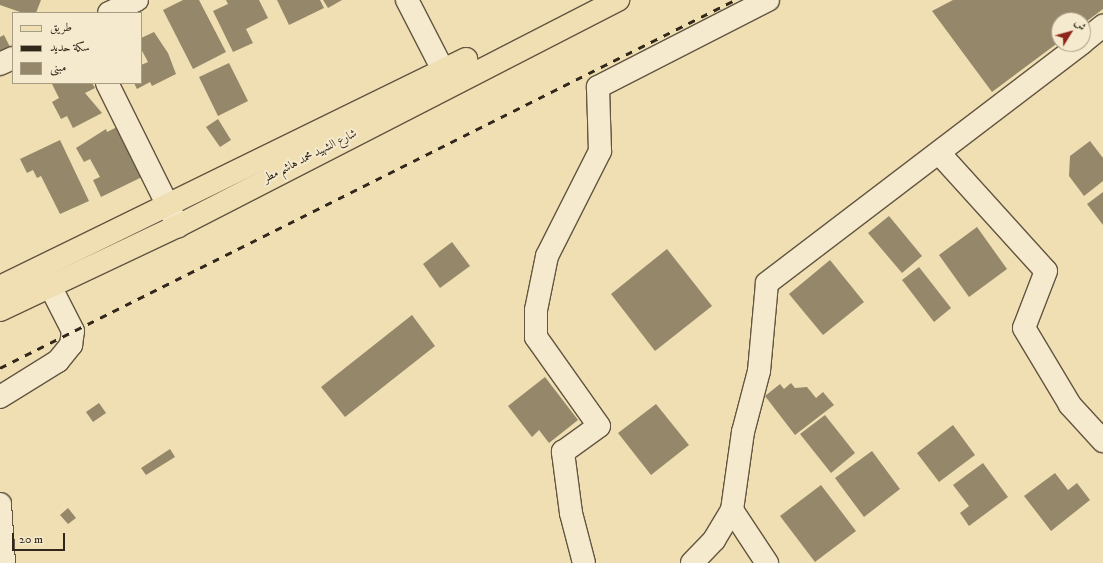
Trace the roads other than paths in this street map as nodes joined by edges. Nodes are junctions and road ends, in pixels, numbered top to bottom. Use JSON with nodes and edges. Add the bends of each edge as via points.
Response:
{"nodes":[{"id":1,"x":137,"y":0,"type":"edge"},
{"id":2,"x":407,"y":0,"type":"edge"},
{"id":3,"x":587,"y":0,"type":"edge"},
{"id":4,"x":618,"y":0,"type":"edge"},
{"id":5,"x":768,"y":0,"type":"edge"},
{"id":6,"x":111,"y":12,"type":"edge"},
{"id":7,"x":1103,"y":26,"type":"edge"},
{"id":8,"x":1091,"y":36,"type":"edge"},
{"id":9,"x":1071,"y":52,"type":"edge"},
{"id":10,"x":12,"y":58,"type":"edge"},
{"id":11,"x":0,"y":64,"type":"edge"},
{"id":12,"x":443,"y":70,"type":"junction"},
{"id":13,"x":108,"y":84,"type":"edge"},
{"id":14,"x":939,"y":153,"type":"junction"},
{"id":15,"x":168,"y":204,"type":"junction"},
{"id":16,"x":178,"y":226,"type":"junction"},
{"id":17,"x":50,"y":286,"type":"junction"},
{"id":18,"x":0,"y":287,"type":"edge"},
{"id":19,"x":0,"y":310,"type":"edge"},
{"id":20,"x":0,"y":397,"type":"edge"},
{"id":21,"x":1103,"y":441,"type":"edge"},
{"id":22,"x":0,"y":504,"type":"edge"},
{"id":23,"x":732,"y":510,"type":"junction"},
{"id":24,"x":4,"y":563,"type":"edge"},
{"id":25,"x":584,"y":563,"type":"edge"},
{"id":26,"x":692,"y":563,"type":"edge"},
{"id":27,"x":767,"y":563,"type":"edge"}],
"edges":[{"from":1,"to":6,"type":"street"},
{"from":2,"to":12,"type":"street"},
{"from":3,"to":12,"type":"main road","name":"شارع الشهيد محمد هاشم مطر"},
{"from":4,"to":16,"type":"main road","name":"شارع الشهيد محمد هاشم مطر"},
{"from":5,"to":25,"type":"street","via":[[598,87],[600,150],[547,256],[536,310],[536,337],[599,426],[563,452],[571,513]]},
{"from":7,"to":8,"type":"street"},
{"from":9,"to":14,"type":"street"},
{"from":10,"to":11,"type":"street"},
{"from":12,"to":15,"type":"main road","name":"شارع الشهيد محمد هاشم مطر"},
{"from":13,"to":15,"type":"street"},
{"from":14,"to":21,"type":"street","via":[[1046,271],[1024,328],[1070,405]]},
{"from":14,"to":23,"type":"street","via":[[767,282],[763,293],[765,331],[761,358],[743,432]]},
{"from":15,"to":16,"type":"street"},
{"from":15,"to":18,"type":"main road","name":"شارع الشهيد محمد هاشم مطر"},
{"from":16,"to":17,"type":"main road","name":"شارع الشهيد محمد هاشم مطر"},
{"from":17,"to":19,"type":"main road","name":"شارع الشهيد محمد هاشم مطر"},
{"from":17,"to":20,"type":"street","via":[[73,332],[71,345],[58,361]]},
{"from":22,"to":24,"type":"street"},
{"from":23,"to":26,"type":"street","via":[[714,540]]},
{"from":23,"to":27,"type":"street"}]}
